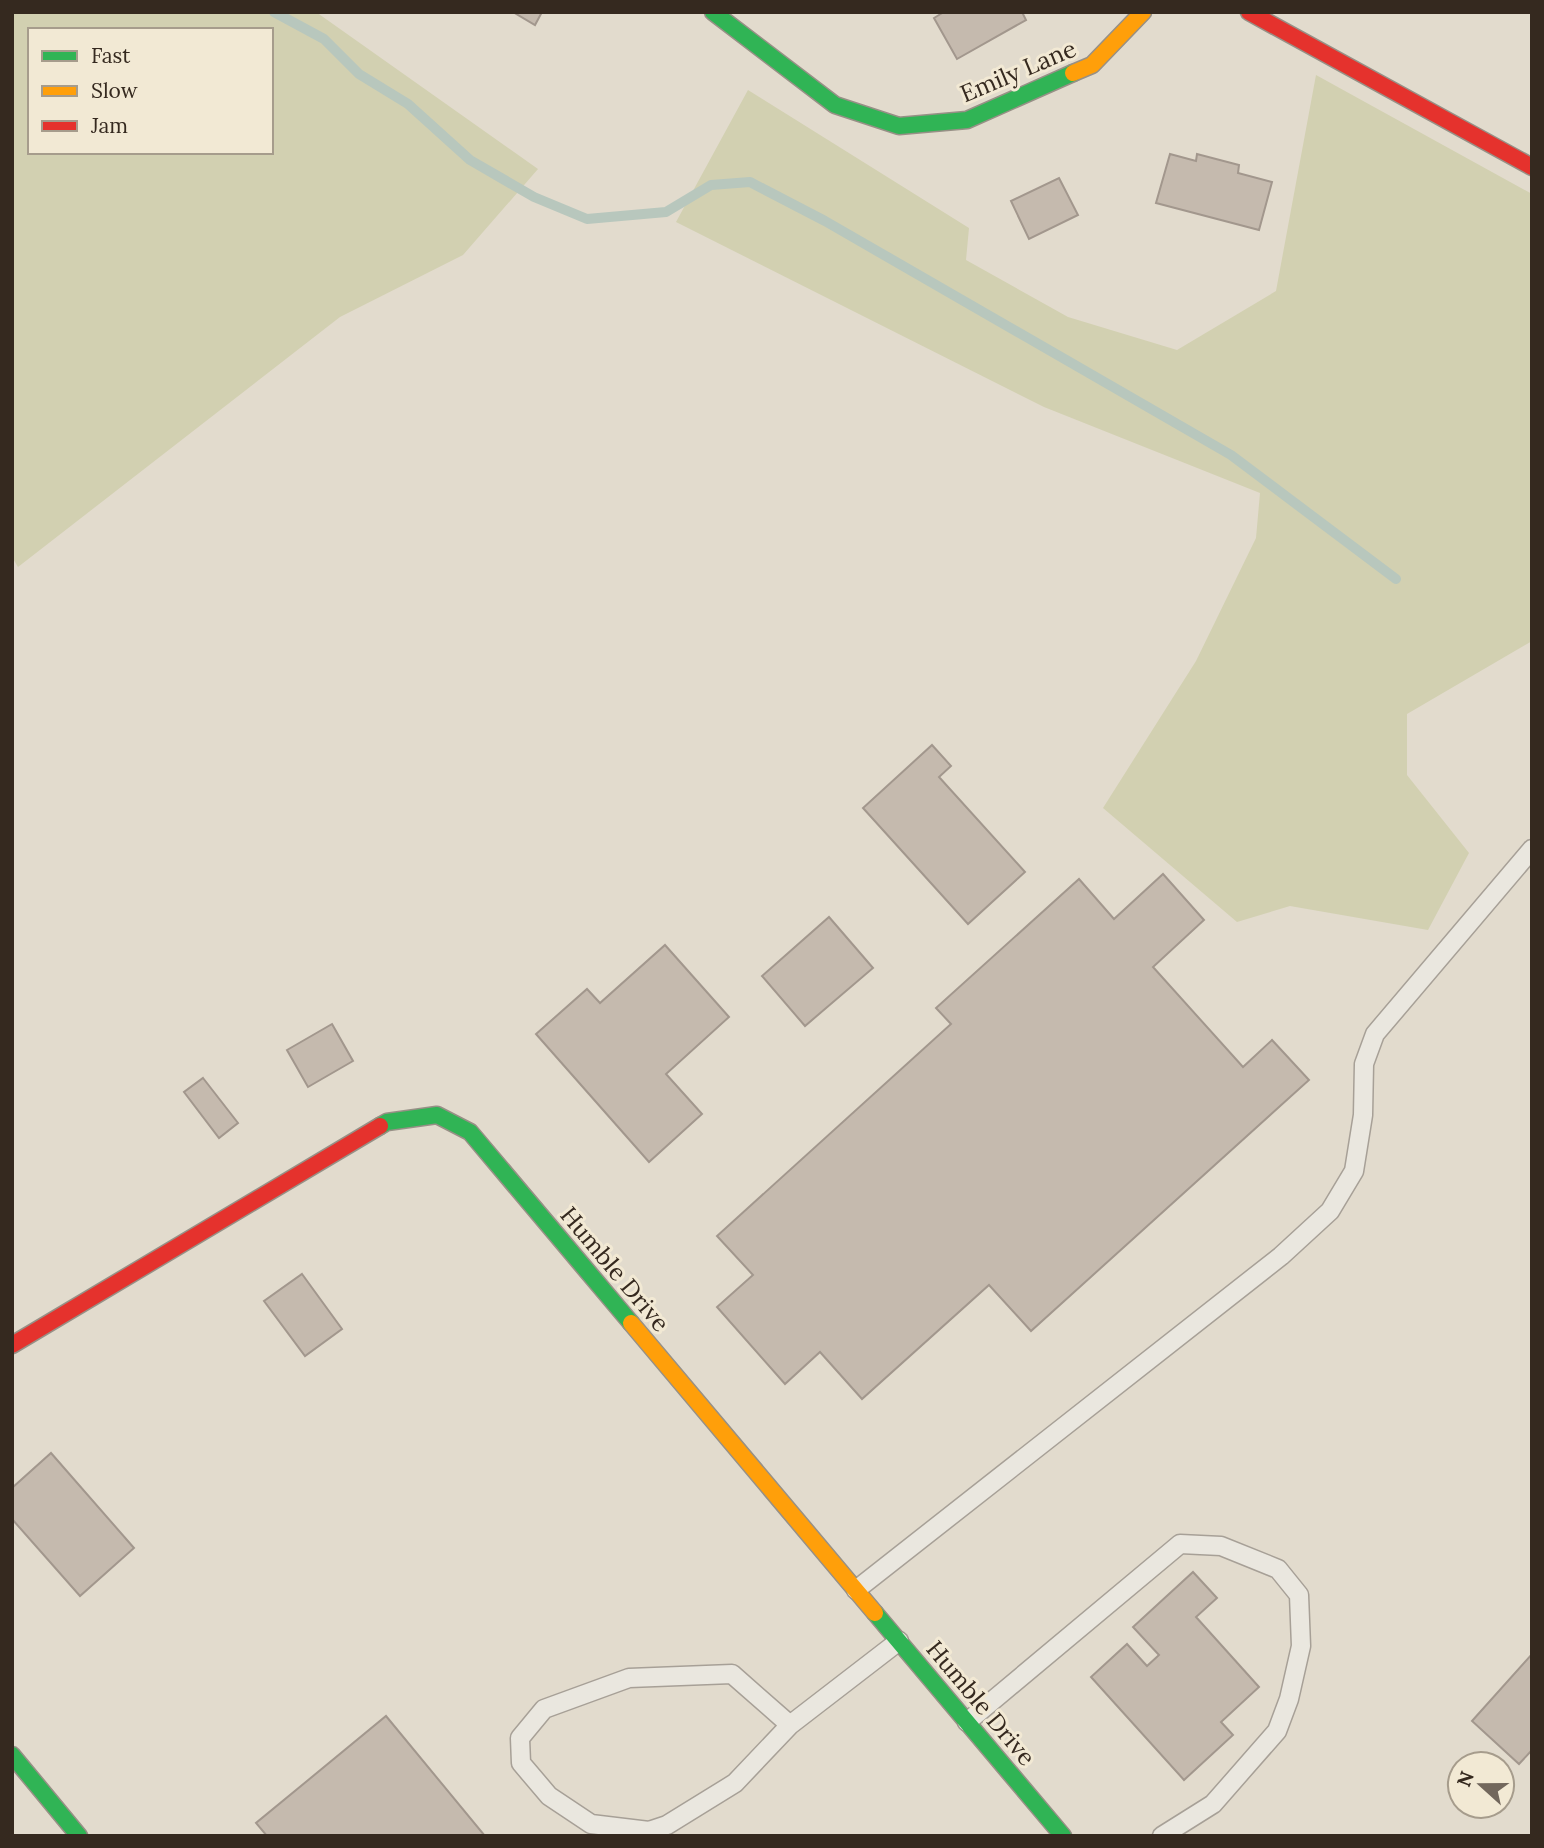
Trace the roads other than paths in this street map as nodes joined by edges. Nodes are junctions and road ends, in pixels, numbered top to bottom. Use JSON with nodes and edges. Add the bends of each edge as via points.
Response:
{"nodes":[{"id":1,"x":713,"y":12,"type":"edge"},
{"id":2,"x":1143,"y":12,"type":"edge"},
{"id":3,"x":1249,"y":12,"type":"edge"},
{"id":4,"x":1532,"y":167,"type":"edge"},
{"id":5,"x":1532,"y":849,"type":"edge"},
{"id":6,"x":12,"y":1345,"type":"edge"},
{"id":7,"x":856,"y":1590,"type":"junction"},
{"id":8,"x":899,"y":1642,"type":"junction"},
{"id":9,"x":967,"y":1722,"type":"junction"},
{"id":10,"x":790,"y":1725,"type":"junction"},
{"id":11,"x":12,"y":1755,"type":"edge"},
{"id":12,"x":79,"y":1836,"type":"edge"},
{"id":13,"x":1063,"y":1836,"type":"edge"},
{"id":14,"x":1162,"y":1836,"type":"edge"}],
"edges":[{"from":1,"to":2,"type":"street","name":"Emily Lane","via":[[835,105],[899,126],[967,120],[1092,65]]},
{"from":3,"to":4,"type":"street"},
{"from":5,"to":7,"type":"lane","via":[[1375,1034],[1364,1064],[1363,1115],[1354,1171],[1330,1211],[1281,1256]]},
{"from":6,"to":7,"type":"street","name":"Humble Drive","via":[[387,1122],[437,1115],[470,1132]]},
{"from":7,"to":8,"type":"street","name":"Humble Drive"},
{"from":8,"to":9,"type":"street","name":"Humble Drive"},
{"from":8,"to":10,"type":"lane"},
{"from":9,"to":13,"type":"street","name":"Humble Drive"},
{"from":9,"to":14,"type":"lane","via":[[1180,1544],[1221,1546],[1278,1569],[1299,1595],[1301,1646],[1277,1731],[1213,1804]]},
{"from":10,"to":10,"type":"lane","via":[[732,1674],[629,1678],[544,1709],[520,1738],[521,1763],[549,1796],[591,1824],[649,1831],[667,1825],[735,1783]]},
{"from":11,"to":12,"type":"street"}]}
